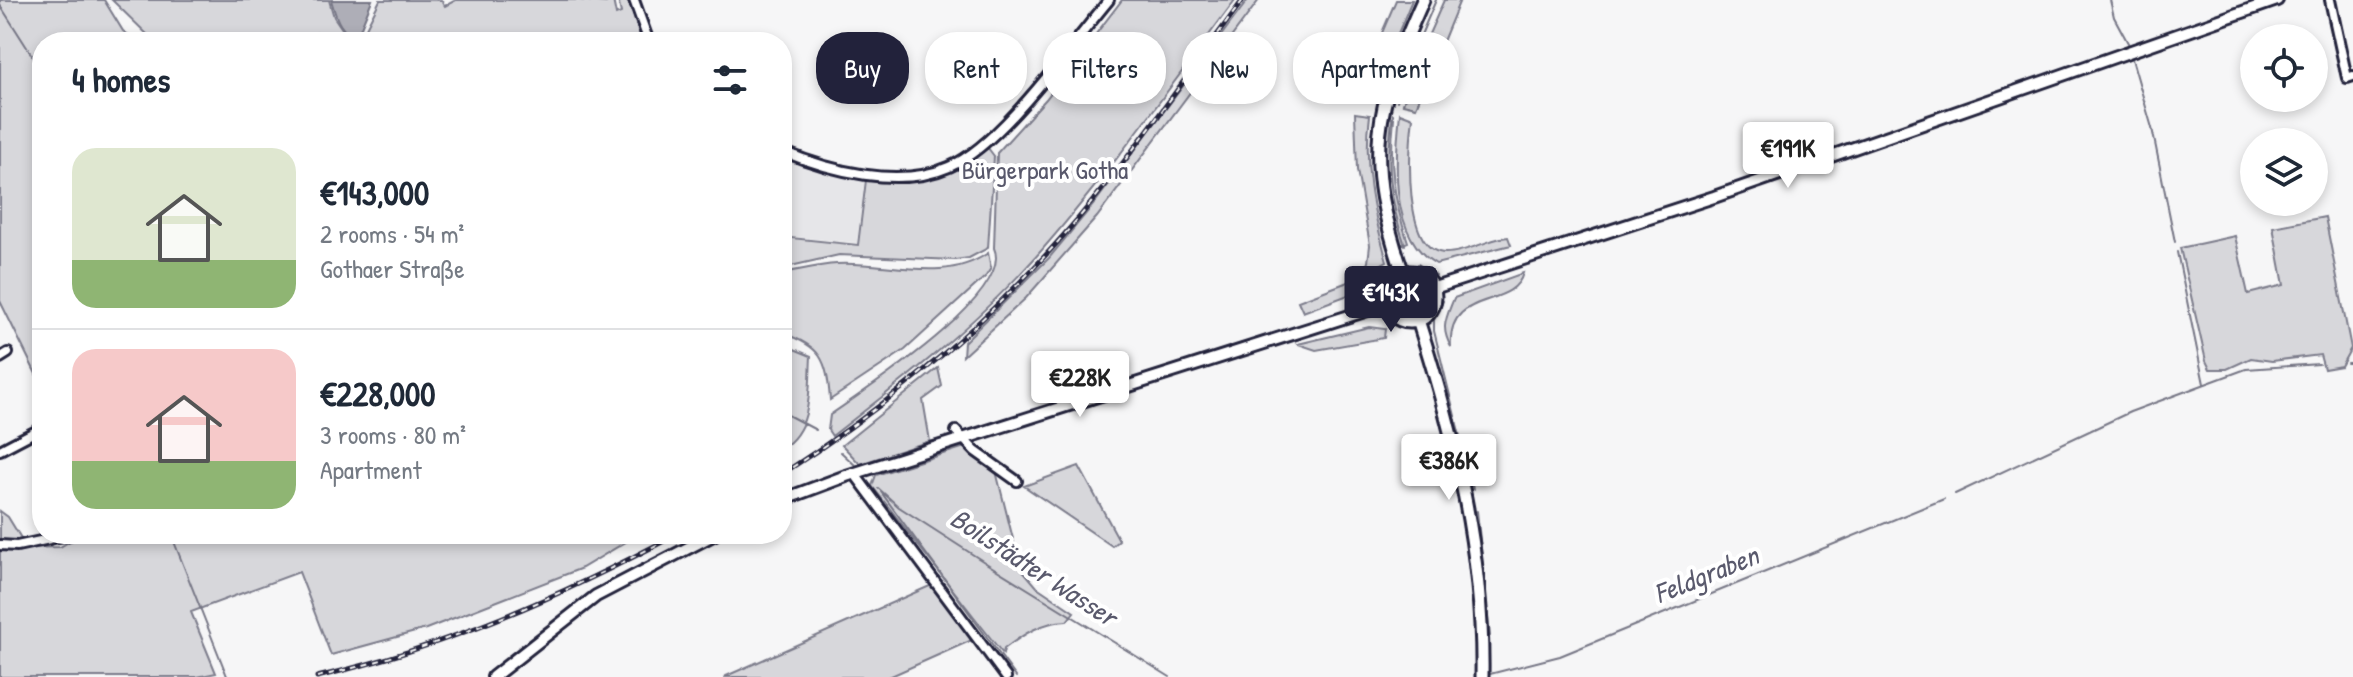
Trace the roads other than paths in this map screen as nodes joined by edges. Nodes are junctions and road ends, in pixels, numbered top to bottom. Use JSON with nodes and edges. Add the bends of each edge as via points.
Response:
{"nodes":[{"id":1,"x":634,"y":0,"type":"edge"},
{"id":2,"x":1109,"y":0,"type":"edge"},
{"id":3,"x":1423,"y":0,"type":"edge"},
{"id":4,"x":2330,"y":0,"type":"edge"},
{"id":5,"x":2269,"y":1,"type":"edge"},
{"id":6,"x":645,"y":32,"type":"edge"},
{"id":7,"x":2353,"y":76,"type":"edge"},
{"id":8,"x":792,"y":155,"type":"edge"},
{"id":9,"x":1403,"y":273,"type":"junction"},
{"id":10,"x":1434,"y":288,"type":"junction"},
{"id":11,"x":1387,"y":304,"type":"junction"},
{"id":12,"x":1418,"y":320,"type":"junction"},
{"id":13,"x":32,"y":433,"type":"edge"},
{"id":14,"x":960,"y":435,"type":"junction"},
{"id":15,"x":0,"y":450,"type":"edge"},
{"id":16,"x":854,"y":473,"type":"junction"},
{"id":17,"x":1017,"y":481,"type":"dead end"},
{"id":18,"x":792,"y":496,"type":"edge"},
{"id":19,"x":32,"y":543,"type":"edge"},
{"id":20,"x":696,"y":544,"type":"edge"},
{"id":21,"x":0,"y":545,"type":"edge"},
{"id":22,"x":1482,"y":671,"type":"edge"},
{"id":23,"x":493,"y":677,"type":"edge"},
{"id":24,"x":1006,"y":677,"type":"edge"}],
"edges":[{"from":1,"to":6,"type":"street"},
{"from":2,"to":8,"type":"street","via":[[1003,126],[949,168],[885,175],[829,168]]},
{"from":3,"to":9,"type":"main road","via":[[1391,79],[1378,143],[1383,207]]},
{"from":4,"to":7,"type":"street","via":[[2347,78]]},
{"from":5,"to":10,"type":"street","via":[[1714,197]]},
{"from":9,"to":10,"type":"main road","via":[[1421,275]]},
{"from":9,"to":11,"type":"main road","via":[[1388,285]]},
{"from":10,"to":12,"type":"main road","via":[[1432,308]]},
{"from":11,"to":12,"type":"main road","via":[[1399,319]]},
{"from":11,"to":14,"type":"street"},
{"from":12,"to":22,"type":"main road","via":[[1465,491],[1479,595]]},
{"from":13,"to":15,"type":"street"},
{"from":14,"to":16,"type":"street"},
{"from":14,"to":17,"type":"street"},
{"from":16,"to":18,"type":"street"},
{"from":16,"to":24,"type":"street"},
{"from":19,"to":21,"type":"street"},
{"from":20,"to":23,"type":"street","via":[[596,596]]}]}
